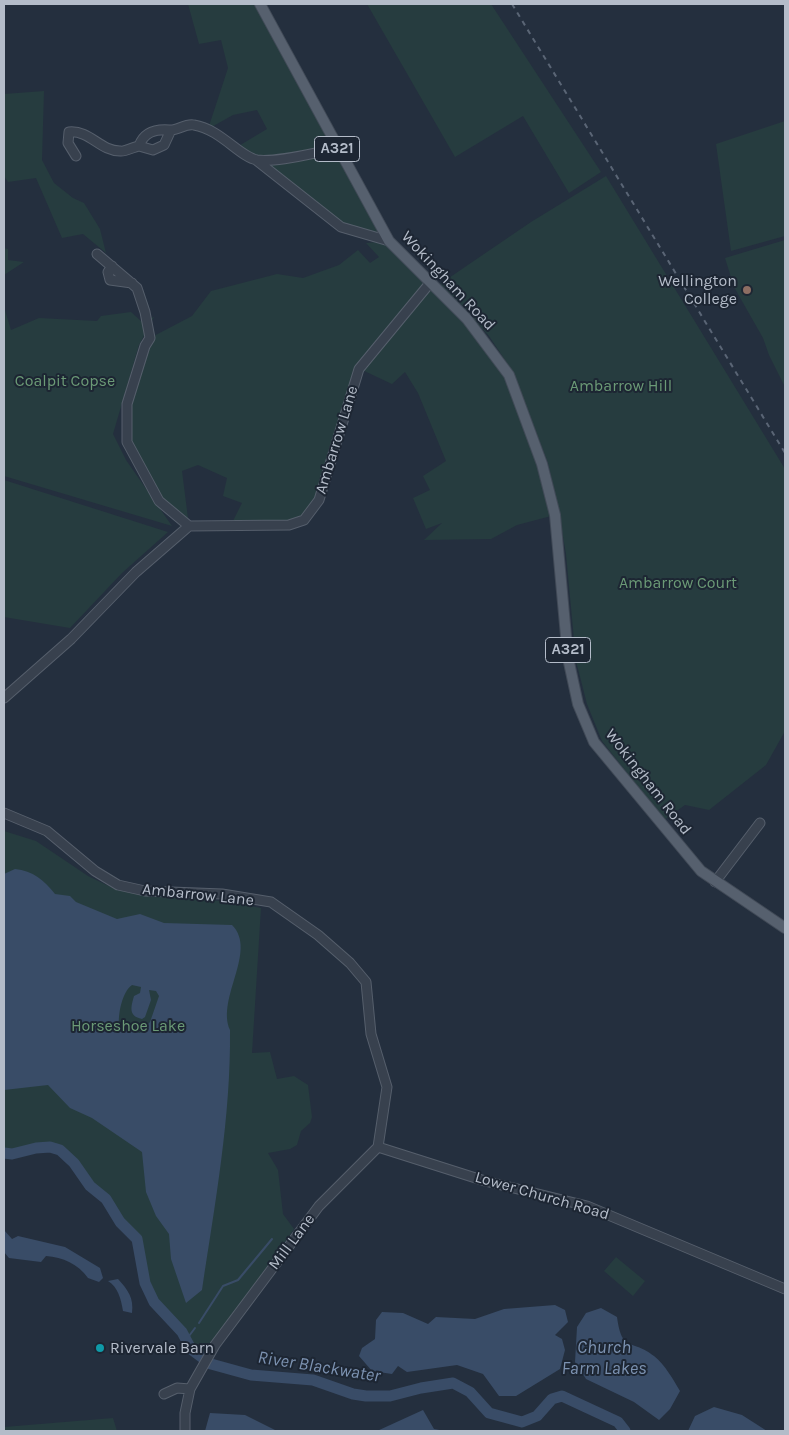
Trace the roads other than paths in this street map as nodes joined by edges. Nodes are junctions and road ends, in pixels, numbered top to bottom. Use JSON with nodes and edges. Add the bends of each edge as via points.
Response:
{"nodes":[{"id":1,"x":260,"y":4,"type":"edge"},
{"id":2,"x":171,"y":130,"type":"junction"},
{"id":3,"x":138,"y":146,"type":"junction"},
{"id":4,"x":337,"y":149,"type":"junction"},
{"id":5,"x":76,"y":156,"type":"dead end"},
{"id":6,"x":256,"y":160,"type":"junction"},
{"id":7,"x":389,"y":241,"type":"junction"},
{"id":8,"x":98,"y":254,"type":"dead end"},
{"id":9,"x":112,"y":266,"type":"junction"},
{"id":10,"x":132,"y":283,"type":"junction"},
{"id":11,"x":430,"y":283,"type":"junction"},
{"id":12,"x":189,"y":526,"type":"junction"},
{"id":13,"x":4,"y":698,"type":"edge"},
{"id":14,"x":4,"y":813,"type":"edge"},
{"id":15,"x":760,"y":823,"type":"dead end"},
{"id":16,"x":715,"y":882,"type":"junction"},
{"id":17,"x":785,"y":928,"type":"edge"},
{"id":18,"x":378,"y":1147,"type":"junction"},
{"id":19,"x":785,"y":1289,"type":"edge"},
{"id":20,"x":190,"y":1389,"type":"junction"},
{"id":21,"x":164,"y":1394,"type":"dead end"},
{"id":22,"x":185,"y":1431,"type":"edge"}],
"edges":[{"from":1,"to":4,"type":"main road","name":"Wokingham Road","number":"A321"},
{"from":2,"to":3,"type":"street","via":[[149,132]]},
{"from":2,"to":3,"type":"street","via":[[164,145],[153,150]]},
{"from":2,"to":6,"type":"street","via":[[186,124],[196,125],[218,134]]},
{"from":3,"to":5,"type":"street","via":[[120,152],[80,131],[69,132],[68,143]]},
{"from":4,"to":6,"type":"street"},
{"from":4,"to":7,"type":"main road","name":"Wokingham Road","number":"A321"},
{"from":6,"to":7,"type":"street","via":[[341,227]]},
{"from":7,"to":11,"type":"main road","name":"Wokingham Road","number":"A321"},
{"from":8,"to":9,"type":"street"},
{"from":9,"to":10,"type":"street"},
{"from":9,"to":10,"type":"street","via":[[108,272],[110,280]]},
{"from":10,"to":12,"type":"street","via":[[137,288],[145,312],[150,338],[127,404],[126,442],[159,501]]},
{"from":11,"to":12,"type":"street","name":"Ambarrow Lane","via":[[359,369],[319,500],[304,520],[289,525]]},
{"from":11,"to":16,"type":"main road","name":"Wokingham Road","number":"A321","via":[[473,326],[509,375],[542,464],[557,524],[568,658],[578,704],[594,742],[680,847]]},
{"from":12,"to":13,"type":"street","via":[[153,555],[71,639]]},
{"from":14,"to":18,"type":"street","name":"Ambarrow Lane","via":[[47,831],[118,885],[145,891],[222,894],[271,902],[318,935],[350,963],[366,982],[371,1034],[387,1087]]},
{"from":15,"to":16,"type":"street"},
{"from":16,"to":17,"type":"main road","name":"Wokingham Road","number":"A321"},
{"from":18,"to":19,"type":"street","name":"Lower Church Road","via":[[485,1181],[587,1206]]},
{"from":18,"to":20,"type":"street","name":"Mill Lane","via":[[319,1206],[215,1345]]},
{"from":20,"to":21,"type":"street","via":[[177,1388]]},
{"from":20,"to":22,"type":"street"}]}
